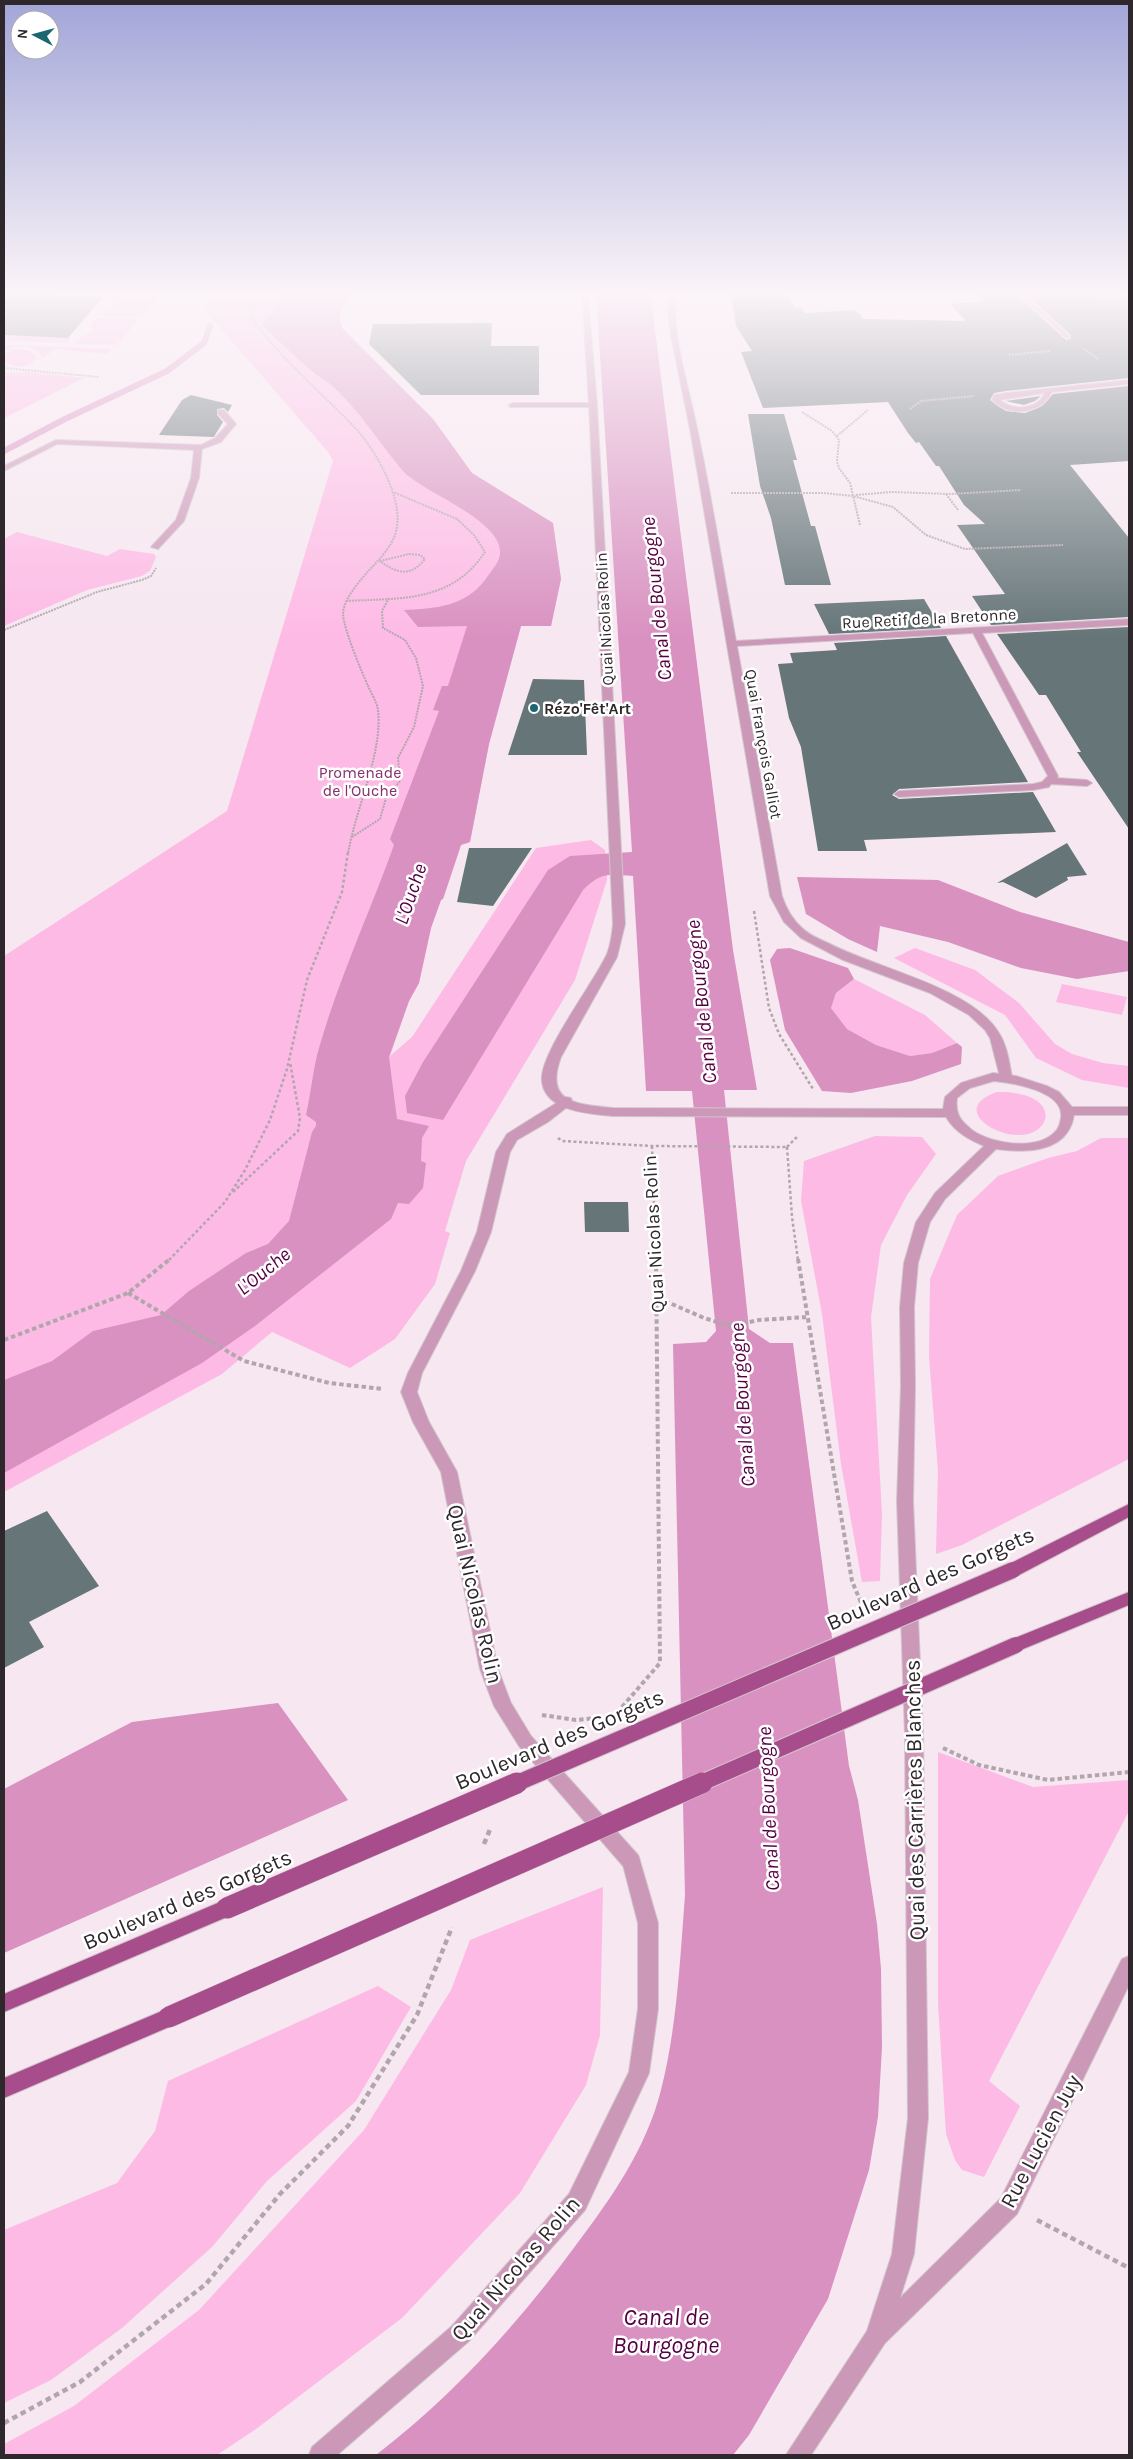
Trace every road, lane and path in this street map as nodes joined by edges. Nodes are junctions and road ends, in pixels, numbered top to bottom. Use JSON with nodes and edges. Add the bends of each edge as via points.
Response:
{"nodes":[{"id":1,"x":335,"y":408,"type":"edge"},
{"id":2,"x":594,"y":408,"type":"edge"},
{"id":3,"x":688,"y":408,"type":"edge"},
{"id":4,"x":868,"y":410,"type":"dead end"},
{"id":5,"x":221,"y":412,"type":"dead end"},
{"id":6,"x":802,"y":412,"type":"dead end"},
{"id":7,"x":837,"y":436,"type":"junction"},
{"id":8,"x":198,"y":448,"type":"junction"},
{"id":9,"x":4,"y":469,"type":"edge"},
{"id":10,"x":1021,"y":490,"type":"dead end"},
{"id":11,"x":392,"y":492,"type":"junction"},
{"id":12,"x":705,"y":494,"type":"junction"},
{"id":13,"x":946,"y":494,"type":"junction"},
{"id":14,"x":853,"y":496,"type":"junction"},
{"id":15,"x":958,"y":510,"type":"dead end"},
{"id":16,"x":860,"y":525,"type":"dead end"},
{"id":17,"x":1063,"y":545,"type":"dead end"},
{"id":18,"x":156,"y":547,"type":"joint"},
{"id":19,"x":380,"y":561,"type":"junction"},
{"id":20,"x":389,"y":598,"type":"junction"},
{"id":21,"x":346,"y":600,"type":"junction"},
{"id":22,"x":1129,"y":622,"type":"edge"},
{"id":23,"x":4,"y":630,"type":"edge"},
{"id":24,"x":976,"y":631,"type":"junction"},
{"id":25,"x":731,"y":644,"type":"junction"},
{"id":26,"x":1050,"y":781,"type":"junction"},
{"id":27,"x":1087,"y":783,"type":"dead end"},
{"id":28,"x":899,"y":794,"type":"dead end"},
{"id":29,"x":351,"y":837,"type":"junction"},
{"id":30,"x":289,"y":1059,"type":"junction"},
{"id":31,"x":1006,"y":1077,"type":"junction"},
{"id":32,"x":566,"y":1101,"type":"junction"},
{"id":33,"x":1067,"y":1111,"type":"junction"},
{"id":34,"x":1129,"y":1111,"type":"edge"},
{"id":35,"x":950,"y":1113,"type":"junction"},
{"id":36,"x":556,"y":1137,"type":"dead end"},
{"id":37,"x":992,"y":1145,"type":"junction"},
{"id":38,"x":652,"y":1146,"type":"junction"},
{"id":39,"x":787,"y":1146,"type":"dead end"},
{"id":40,"x":229,"y":1196,"type":"junction"},
{"id":41,"x":128,"y":1292,"type":"junction"},
{"id":42,"x":657,"y":1298,"type":"junction"},
{"id":43,"x":806,"y":1317,"type":"dead end"},
{"id":44,"x":4,"y":1340,"type":"edge"},
{"id":45,"x":409,"y":1392,"type":"junction"},
{"id":46,"x":1129,"y":1510,"type":"edge"},
{"id":47,"x":1129,"y":1598,"type":"edge"},
{"id":48,"x":621,"y":1708,"type":"dead end"},
{"id":49,"x":605,"y":1716,"type":"dead end"},
{"id":50,"x":525,"y":1741,"type":"junction"},
{"id":51,"x":493,"y":1823,"type":"dead end"},
{"id":52,"x":482,"y":1851,"type":"dead end"},
{"id":53,"x":453,"y":1924,"type":"dead end"},
{"id":54,"x":1129,"y":1964,"type":"edge"},
{"id":55,"x":4,"y":2003,"type":"edge"},
{"id":56,"x":4,"y":2088,"type":"edge"},
{"id":57,"x":1009,"y":2206,"type":"junction"},
{"id":58,"x":1129,"y":2268,"type":"edge"},
{"id":59,"x":876,"y":2337,"type":"junction"},
{"id":60,"x":4,"y":2423,"type":"edge"},
{"id":61,"x":320,"y":2455,"type":"edge"},
{"id":62,"x":798,"y":2455,"type":"edge"}],
"edges":[{"from":1,"to":11,"type":"path","via":[[377,457]]},
{"from":2,"to":32,"type":"street","name":"Quai Nicolas Rolin","via":[[619,924],[612,957],[548,1076],[552,1091]]},
{"from":3,"to":12,"type":"street","name":"Quai François Galliot"},
{"from":4,"to":7,"type":"path"},
{"from":5,"to":8,"type":"street","via":[[232,424],[221,440]]},
{"from":6,"to":7,"type":"path"},
{"from":7,"to":14,"type":"path","via":[[840,440],[837,461],[848,479]]},
{"from":8,"to":9,"type":"street","via":[[56,442]]},
{"from":8,"to":18,"type":"street","via":[[195,478],[180,521]]},
{"from":10,"to":13,"type":"path"},
{"from":11,"to":19,"type":"path","via":[[399,526],[392,545]]},
{"from":11,"to":20,"type":"path","via":[[458,519],[485,552],[465,578],[447,589]]},
{"from":12,"to":14,"type":"path","via":[[824,493]]},
{"from":12,"to":25,"type":"street","name":"Quai François Galliot"},
{"from":13,"to":14,"type":"path","via":[[892,492]]},
{"from":13,"to":15,"type":"path"},
{"from":14,"to":16,"type":"path"},
{"from":14,"to":17,"type":"path","via":[[893,507],[926,534],[958,547],[982,550]]},
{"from":18,"to":23,"type":"path","via":[[163,552],[151,576],[71,601]]},
{"from":19,"to":19,"type":"path","via":[[409,554],[420,555],[425,560],[415,571],[404,574],[393,571]]},
{"from":19,"to":21,"type":"path"},
{"from":20,"to":21,"type":"path"},
{"from":20,"to":29,"type":"path","via":[[382,611],[383,628],[405,640],[416,658],[423,686],[414,727],[398,758],[400,781],[386,798],[380,819]]},
{"from":21,"to":29,"type":"path","via":[[345,626],[378,710],[375,752]]},
{"from":22,"to":24,"type":"street","name":"Rue Retif de la Bretonne"},
{"from":24,"to":25,"type":"street","name":"Rue Retif de la Bretonne"},
{"from":24,"to":26,"type":"street","via":[[1052,769]]},
{"from":25,"to":31,"type":"street","name":"Quai François Galliot","via":[[776,896],[782,913],[799,933],[841,955],[908,980],[961,1006],[990,1028],[1002,1053]]},
{"from":26,"to":27,"type":"street"},
{"from":26,"to":28,"type":"street","via":[[1033,787]]},
{"from":29,"to":30,"type":"path","via":[[342,892],[308,980]]},
{"from":30,"to":40,"type":"path","via":[[270,1120]]},
{"from":30,"to":40,"type":"path","via":[[300,1118],[298,1131]]},
{"from":31,"to":33,"type":"street","via":[[1047,1089]]},
{"from":31,"to":35,"type":"street","via":[[976,1080],[962,1086],[952,1095]]},
{"from":32,"to":35,"type":"street","name":"Quai Nicolas Rolin","via":[[599,1111],[642,1113]]},
{"from":32,"to":45,"type":"street","via":[[512,1137],[504,1152],[484,1232],[468,1271],[415,1373]]},
{"from":33,"to":34,"type":"street"},
{"from":33,"to":37,"type":"street","via":[[1067,1123],[1061,1134],[1049,1142],[1032,1148]]},
{"from":35,"to":37,"type":"street","via":[[960,1129],[974,1139]]},
{"from":36,"to":38,"type":"path","name":"Quai Nicolas Rolin"},
{"from":37,"to":59,"type":"street","name":"Quai des Carrières Blanches","via":[[940,1196],[923,1222],[911,1263],[907,1308],[905,1501],[914,1734],[918,2118],[903,2254]]},
{"from":38,"to":39,"type":"path"},
{"from":38,"to":42,"type":"path","name":"Quai Nicolas Rolin"},
{"from":40,"to":41,"type":"path","via":[[169,1260]]},
{"from":41,"to":44,"type":"path"},
{"from":41,"to":45,"type":"path","via":[[244,1361],[329,1383]]},
{"from":42,"to":43,"type":"path","via":[[730,1326],[759,1320]]},
{"from":42,"to":48,"type":"path","name":"Quai Nicolas Rolin","via":[[660,1663]]},
{"from":45,"to":50,"type":"street","name":"Quai Nicolas Rolin","via":[[421,1422],[449,1472],[489,1668],[512,1722]]},
{"from":46,"to":55,"type":"main road","name":"Boulevard des Gorgets","bridge":true,"via":[[1013,1570]]},
{"from":47,"to":56,"type":"main road","bridge":true},
{"from":49,"to":50,"type":"path","via":[[576,1720],[535,1714]]},
{"from":50,"to":61,"type":"street","name":"Quai Nicolas Rolin","via":[[631,1861],[648,1923],[648,2008],[639,2073],[577,2202],[460,2334]]},
{"from":51,"to":52,"type":"path"},
{"from":53,"to":60,"type":"path","via":[[417,2016],[348,2126],[280,2194],[206,2284],[80,2382]]},
{"from":54,"to":57,"type":"street","name":"Rue Lucien Juy"},
{"from":57,"to":58,"type":"path"},
{"from":57,"to":59,"type":"street","name":"Rue Lucien Juy"},
{"from":59,"to":62,"type":"street","name":"Quai des Carrières Blanches"}]}
